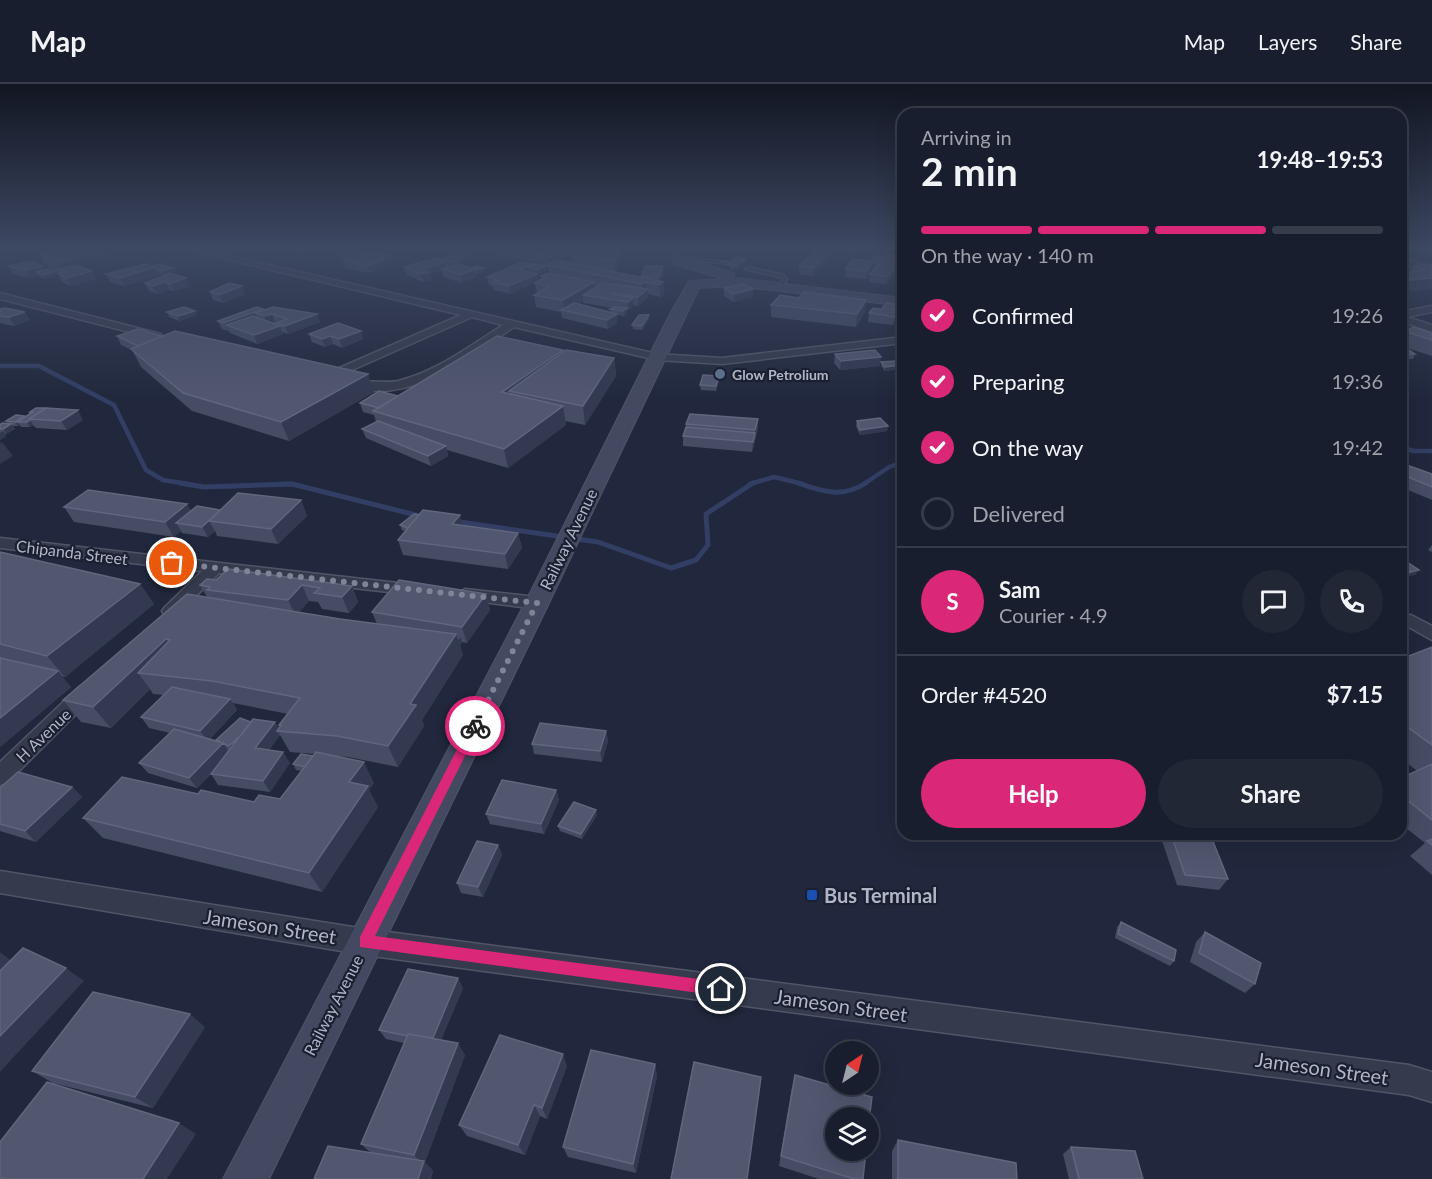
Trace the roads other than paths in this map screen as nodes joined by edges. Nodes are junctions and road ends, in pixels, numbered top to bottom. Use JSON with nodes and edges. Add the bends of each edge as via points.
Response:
{"nodes":[{"id":1,"x":8,"y":298,"type":"edge"},
{"id":2,"x":402,"y":298,"type":"edge"},
{"id":3,"x":687,"y":298,"type":"edge"},
{"id":4,"x":871,"y":298,"type":"edge"},
{"id":5,"x":897,"y":301,"type":"edge"},
{"id":6,"x":1432,"y":309,"type":"edge"},
{"id":7,"x":471,"y":314,"type":"junction"},
{"id":8,"x":1407,"y":315,"type":"edge"},
{"id":9,"x":1407,"y":319,"type":"edge"},
{"id":10,"x":513,"y":323,"type":"junction"},
{"id":11,"x":1432,"y":329,"type":"edge"},
{"id":12,"x":167,"y":338,"type":"edge"},
{"id":13,"x":897,"y":341,"type":"edge"},
{"id":14,"x":657,"y":357,"type":"junction"},
{"id":15,"x":0,"y":543,"type":"edge"},
{"id":16,"x":215,"y":568,"type":"junction"},
{"id":17,"x":537,"y":603,"type":"junction"},
{"id":18,"x":1411,"y":621,"type":"dead end"},
{"id":19,"x":155,"y":626,"type":"edge"},
{"id":20,"x":1432,"y":634,"type":"edge"},
{"id":21,"x":103,"y":676,"type":"edge"},
{"id":22,"x":0,"y":776,"type":"edge"},
{"id":23,"x":0,"y":882,"type":"edge"},
{"id":24,"x":365,"y":942,"type":"junction"},
{"id":25,"x":1432,"y":1087,"type":"edge"},
{"id":26,"x":245,"y":1179,"type":"edge"}],
"edges":[{"from":1,"to":12,"type":"street"},
{"from":2,"to":7,"type":"street"},
{"from":3,"to":14,"type":"main road","name":"Railway Avenue"},
{"from":4,"to":5,"type":"main road"},
{"from":6,"to":8,"type":"street"},
{"from":7,"to":10,"type":"street"},
{"from":7,"to":10,"type":"street","via":[[319,376],[363,387],[394,388],[431,373]]},
{"from":9,"to":11,"type":"street"},
{"from":10,"to":14,"type":"street"},
{"from":13,"to":14,"type":"street","via":[[722,361]]},
{"from":14,"to":17,"type":"main road","name":"Railway Avenue"},
{"from":15,"to":16,"type":"street","name":"Chipanda Street"},
{"from":16,"to":17,"type":"street","name":"Chipanda Street"},
{"from":16,"to":19,"type":"street"},
{"from":17,"to":24,"type":"main road","name":"Railway Avenue"},
{"from":18,"to":20,"type":"street"},
{"from":21,"to":22,"type":"street","name":"H Avenue"},
{"from":23,"to":24,"type":"street","name":"Jameson Street"},
{"from":24,"to":25,"type":"street","name":"Jameson Street","via":[[1398,1078]]},
{"from":24,"to":26,"type":"main road","name":"Railway Avenue"}]}
